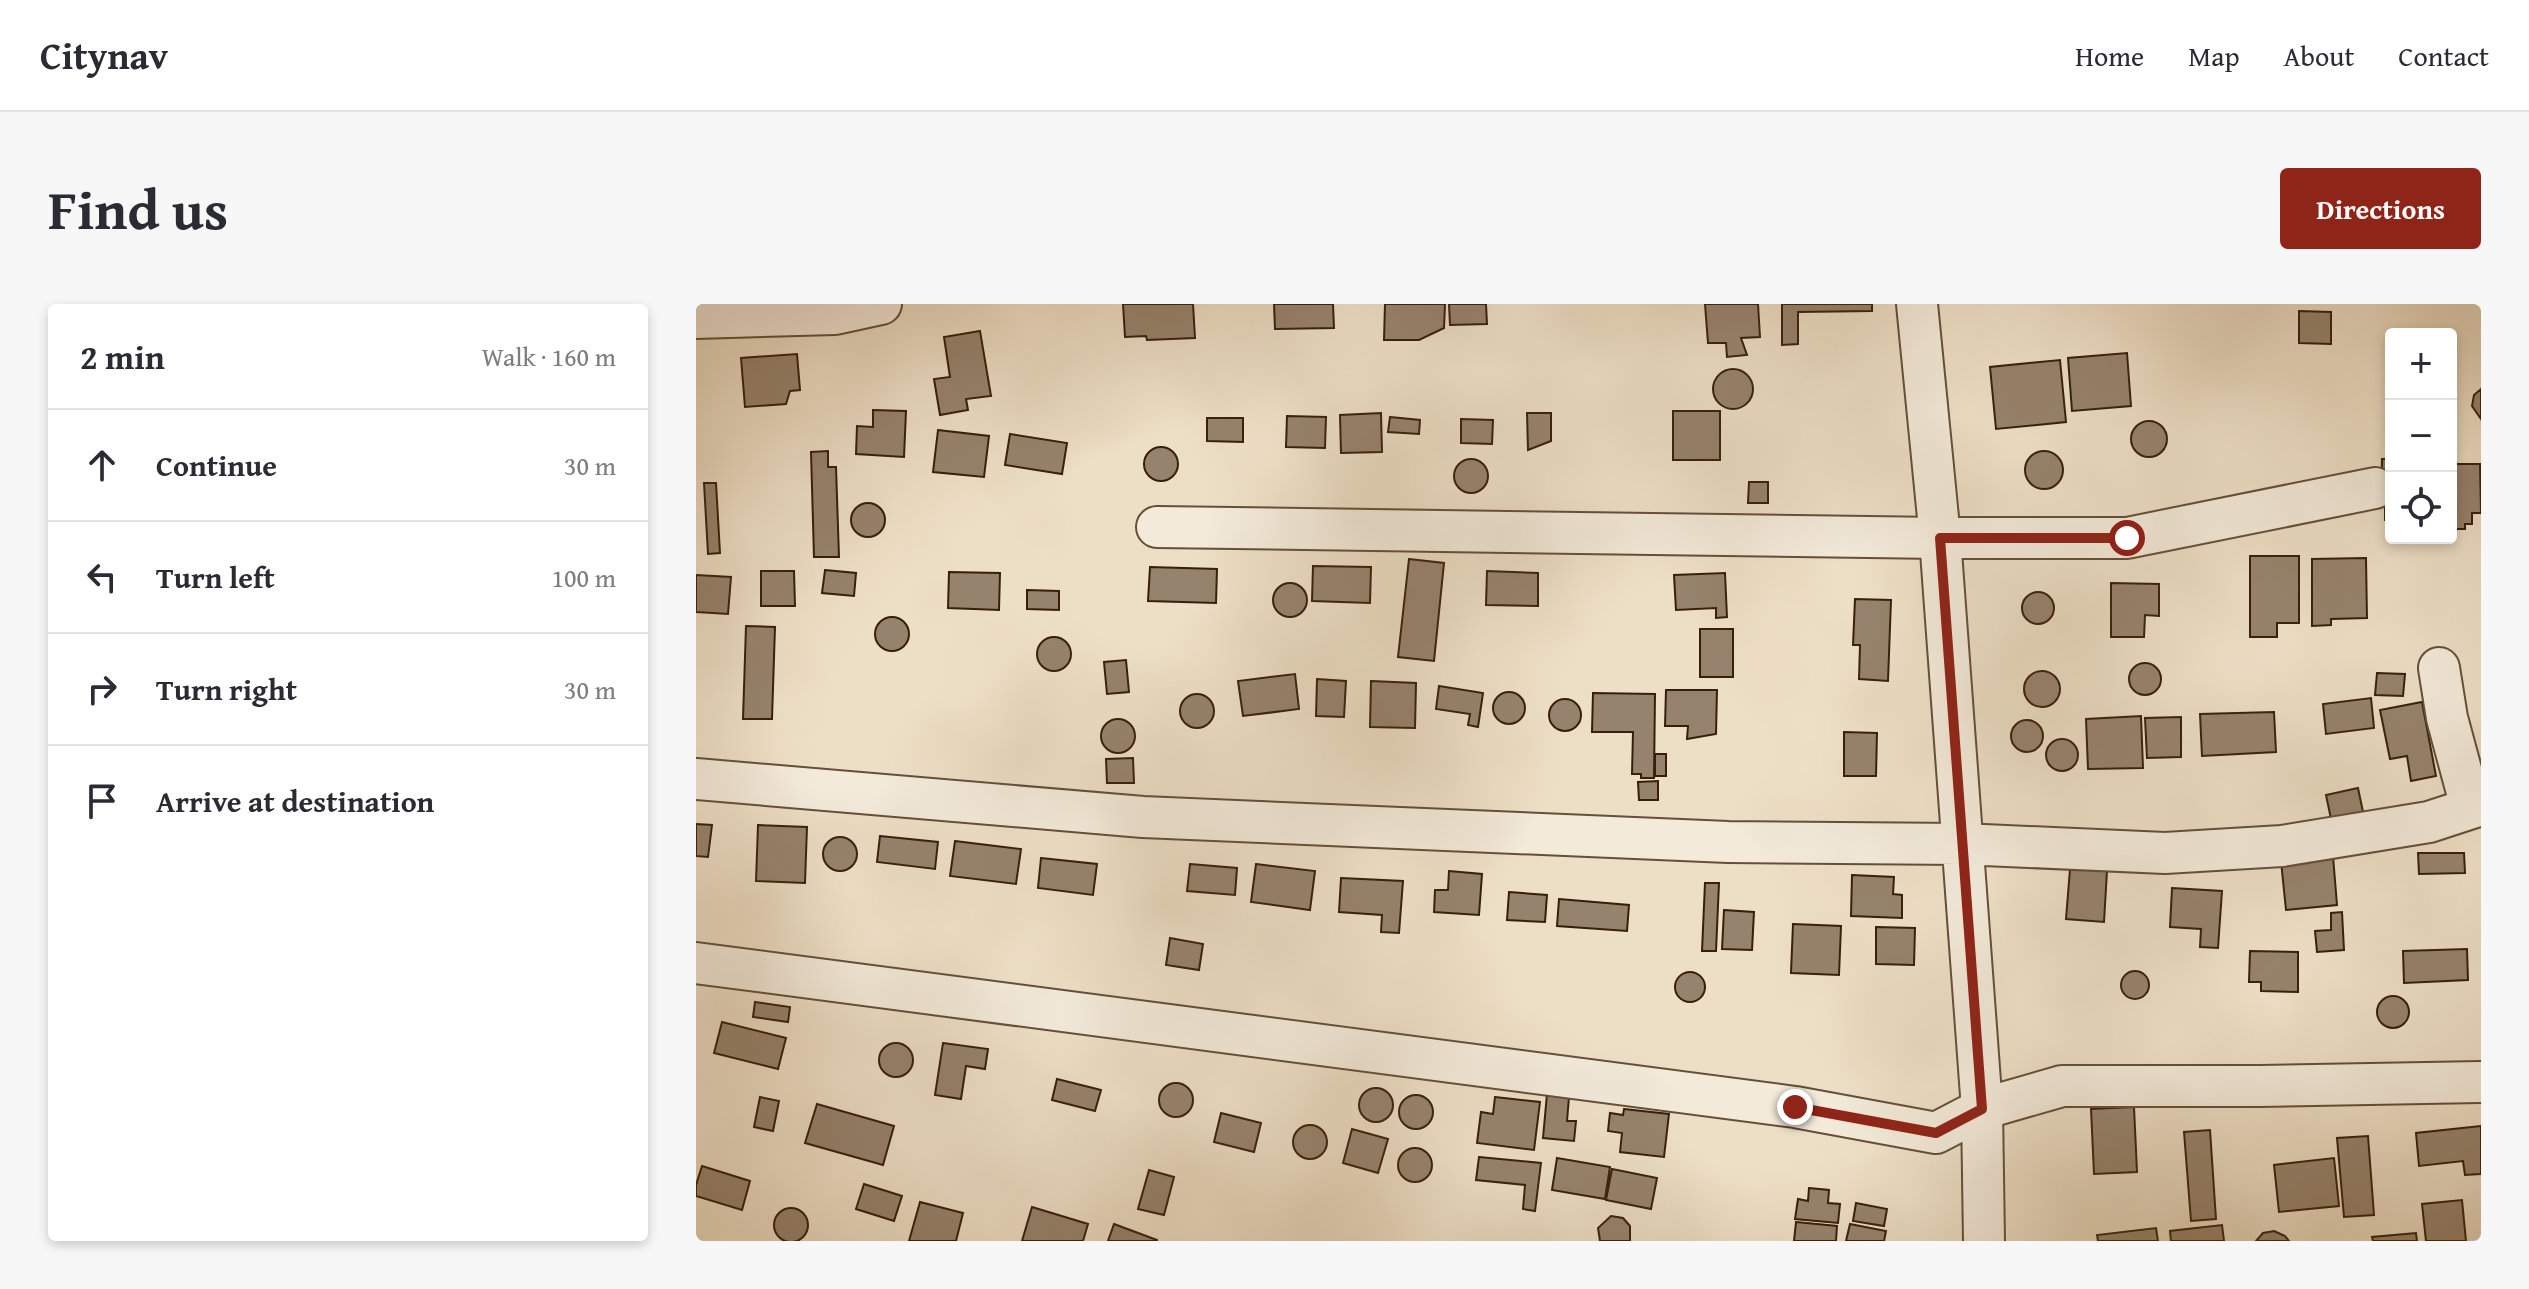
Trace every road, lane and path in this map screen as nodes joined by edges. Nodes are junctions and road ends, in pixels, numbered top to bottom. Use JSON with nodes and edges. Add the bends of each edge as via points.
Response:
{"nodes":[{"id":1,"x":881,"y":304,"type":"edge"},
{"id":2,"x":1917,"y":304,"type":"edge"},
{"id":3,"x":696,"y":318,"type":"edge"},
{"id":4,"x":2375,"y":488,"type":"dead end"},
{"id":5,"x":1157,"y":527,"type":"dead end"},
{"id":6,"x":1940,"y":538,"type":"junction"},
{"id":7,"x":2439,"y":668,"type":"dead end"},
{"id":8,"x":696,"y":779,"type":"edge"},
{"id":9,"x":2476,"y":806,"type":"edge"},
{"id":10,"x":1962,"y":844,"type":"junction"},
{"id":11,"x":696,"y":963,"type":"edge"},
{"id":12,"x":2481,"y":1082,"type":"edge"},
{"id":13,"x":1982,"y":1109,"type":"junction"},
{"id":14,"x":1984,"y":1241,"type":"edge"}],
"edges":[{"from":1,"to":3,"type":"street","via":[[835,314]]},
{"from":2,"to":6,"type":"street"},
{"from":4,"to":6,"type":"street","via":[[2127,538]]},
{"from":5,"to":6,"type":"street"},
{"from":6,"to":10,"type":"street"},
{"from":7,"to":9,"type":"street","via":[[2447,718]]},
{"from":8,"to":10,"type":"street","via":[[1143,817],[1728,842]]},
{"from":9,"to":10,"type":"street","via":[[2429,822],[2282,846],[2165,853]]},
{"from":10,"to":13,"type":"street"},
{"from":11,"to":13,"type":"street","via":[[1795,1107],[1936,1133]]},
{"from":12,"to":13,"type":"street","via":[[2062,1086]]},
{"from":13,"to":14,"type":"street"}]}
